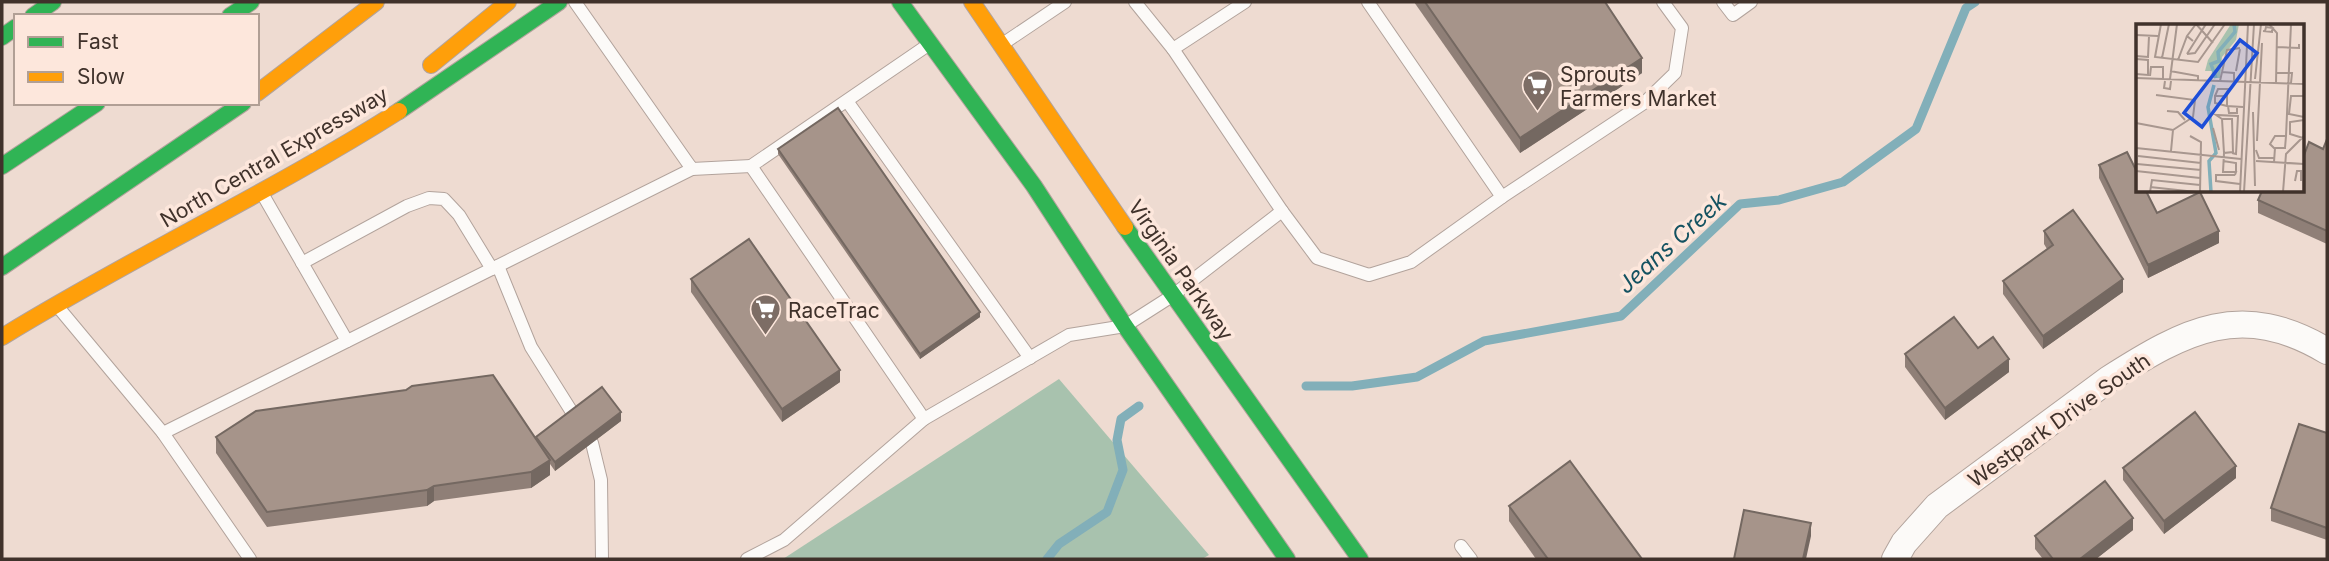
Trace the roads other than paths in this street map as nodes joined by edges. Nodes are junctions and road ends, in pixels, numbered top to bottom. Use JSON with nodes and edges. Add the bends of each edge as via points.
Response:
{"nodes":[{"id":1,"x":53,"y":2,"type":"edge"},
{"id":2,"x":251,"y":2,"type":"edge"},
{"id":3,"x":376,"y":2,"type":"edge"},
{"id":4,"x":508,"y":2,"type":"edge"},
{"id":5,"x":559,"y":2,"type":"edge"},
{"id":6,"x":575,"y":2,"type":"edge"},
{"id":7,"x":900,"y":2,"type":"edge"},
{"id":8,"x":972,"y":2,"type":"edge"},
{"id":9,"x":1065,"y":2,"type":"edge"},
{"id":10,"x":1135,"y":2,"type":"edge"},
{"id":11,"x":1245,"y":2,"type":"edge"},
{"id":12,"x":1368,"y":2,"type":"edge"},
{"id":13,"x":1663,"y":2,"type":"edge"},
{"id":14,"x":1723,"y":2,"type":"edge"},
{"id":15,"x":1751,"y":2,"type":"edge"},
{"id":16,"x":36,"y":14,"type":"edge"},
{"id":17,"x":233,"y":14,"type":"edge"},
{"id":18,"x":931,"y":43,"type":"junction"},
{"id":19,"x":1001,"y":45,"type":"junction"},
{"id":20,"x":1173,"y":49,"type":"junction"},
{"id":21,"x":259,"y":91,"type":"edge"},
{"id":22,"x":847,"y":101,"type":"junction"},
{"id":23,"x":94,"y":105,"type":"edge"},
{"id":24,"x":240,"y":105,"type":"edge"},
{"id":25,"x":312,"y":164,"type":"junction"},
{"id":26,"x":2,"y":166,"type":"edge"},
{"id":27,"x":751,"y":166,"type":"junction"},
{"id":28,"x":692,"y":169,"type":"junction"},
{"id":29,"x":261,"y":191,"type":"junction"},
{"id":30,"x":1502,"y":197,"type":"junction"},
{"id":31,"x":1282,"y":211,"type":"junction"},
{"id":32,"x":302,"y":263,"type":"junction"},
{"id":33,"x":2,"y":267,"type":"edge"},
{"id":34,"x":495,"y":268,"type":"junction"},
{"id":35,"x":1172,"y":296,"type":"junction"},
{"id":36,"x":55,"y":304,"type":"junction"},
{"id":37,"x":1125,"y":326,"type":"junction"},
{"id":38,"x":2,"y":337,"type":"edge"},
{"id":39,"x":347,"y":341,"type":"junction"},
{"id":40,"x":2327,"y":351,"type":"edge"},
{"id":41,"x":1030,"y":358,"type":"junction"},
{"id":42,"x":575,"y":417,"type":"edge"},
{"id":43,"x":924,"y":419,"type":"junction"},
{"id":44,"x":163,"y":433,"type":"junction"},
{"id":45,"x":592,"y":443,"type":"edge"},
{"id":46,"x":1461,"y":546,"type":"dead end"},
{"id":47,"x":250,"y":559,"type":"edge"},
{"id":48,"x":602,"y":559,"type":"edge"},
{"id":49,"x":747,"y":559,"type":"edge"},
{"id":50,"x":1287,"y":559,"type":"edge"},
{"id":51,"x":1360,"y":559,"type":"edge"},
{"id":52,"x":1471,"y":559,"type":"edge"},
{"id":53,"x":1895,"y":559,"type":"edge"}],
"edges":[{"from":1,"to":16,"type":"main road"},
{"from":2,"to":17,"type":"main road"},
{"from":3,"to":21,"type":"main road"},
{"from":4,"to":25,"type":"main road"},
{"from":5,"to":25,"type":"main road","name":"North Central Expressway"},
{"from":6,"to":28,"type":"lane"},
{"from":7,"to":18,"type":"main road"},
{"from":8,"to":19,"type":"main road","name":"Virginia Parkway"},
{"from":9,"to":19,"type":"lane"},
{"from":10,"to":20,"type":"lane"},
{"from":11,"to":20,"type":"lane"},
{"from":12,"to":30,"type":"lane"},
{"from":13,"to":30,"type":"lane","via":[[1682,28],[1675,73],[1643,103]]},
{"from":14,"to":15,"type":"lane","via":[[1733,15]]},
{"from":18,"to":22,"type":"lane"},
{"from":18,"to":37,"type":"main road","via":[[1034,186]]},
{"from":19,"to":35,"type":"main road","name":"Virginia Parkway"},
{"from":20,"to":31,"type":"lane"},
{"from":22,"to":27,"type":"lane"},
{"from":22,"to":41,"type":"lane"},
{"from":23,"to":26,"type":"main road"},
{"from":24,"to":33,"type":"main road"},
{"from":25,"to":29,"type":"main road","name":"North Central Expressway"},
{"from":27,"to":28,"type":"lane"},
{"from":27,"to":43,"type":"lane"},
{"from":28,"to":34,"type":"lane"},
{"from":29,"to":32,"type":"lane"},
{"from":29,"to":36,"type":"main road","name":"North Central Expressway"},
{"from":30,"to":31,"type":"lane","via":[[1411,262],[1369,275],[1317,258]]},
{"from":31,"to":35,"type":"lane"},
{"from":32,"to":34,"type":"lane","via":[[429,198],[444,199]]},
{"from":32,"to":39,"type":"lane"},
{"from":34,"to":39,"type":"lane"},
{"from":34,"to":42,"type":"lane","via":[[531,347]]},
{"from":35,"to":37,"type":"lane"},
{"from":35,"to":51,"type":"main road","name":"Virginia Parkway"},
{"from":36,"to":38,"type":"main road","name":"North Central Expressway"},
{"from":36,"to":44,"type":"lane"},
{"from":37,"to":41,"type":"lane","via":[[1069,335]]},
{"from":37,"to":50,"type":"main road"},
{"from":39,"to":44,"type":"lane"},
{"from":40,"to":53,"type":"street","name":"Westpark Drive South","via":[[2287,330],[2257,324],[2192,332],[2109,379],[1937,506]]},
{"from":41,"to":43,"type":"lane"},
{"from":43,"to":49,"type":"lane","via":[[784,540]]},
{"from":44,"to":47,"type":"lane"},
{"from":45,"to":48,"type":"lane","via":[[601,480]]},
{"from":46,"to":52,"type":"lane"}]}
